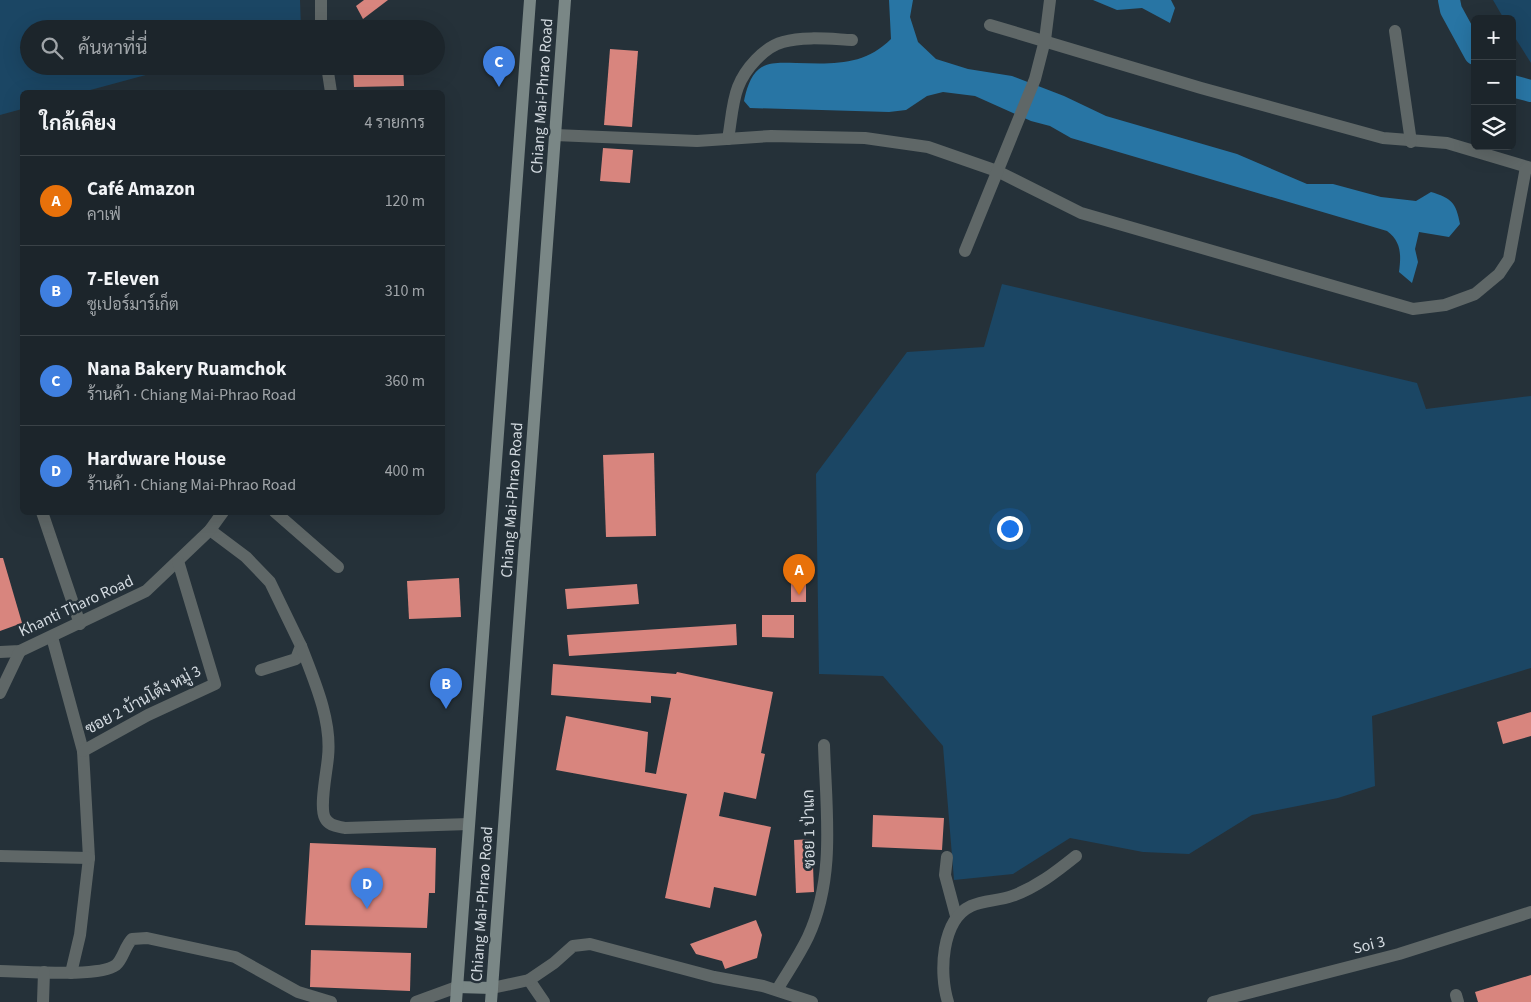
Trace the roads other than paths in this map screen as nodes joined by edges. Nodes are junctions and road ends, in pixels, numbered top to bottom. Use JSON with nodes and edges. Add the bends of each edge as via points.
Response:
{"nodes":[{"id":1,"x":321,"y":0,"type":"edge"},
{"id":2,"x":530,"y":0,"type":"edge"},
{"id":3,"x":565,"y":0,"type":"edge"},
{"id":4,"x":1050,"y":0,"type":"edge"},
{"id":5,"x":321,"y":20,"type":"edge"},
{"id":6,"x":990,"y":25,"type":"dead end"},
{"id":7,"x":1395,"y":31,"type":"dead end"},
{"id":8,"x":852,"y":40,"type":"dead end"},
{"id":9,"x":1045,"y":40,"type":"junction"},
{"id":10,"x":328,"y":75,"type":"edge"},
{"id":11,"x":331,"y":90,"type":"edge"},
{"id":12,"x":555,"y":135,"type":"junction"},
{"id":13,"x":728,"y":139,"type":"junction"},
{"id":14,"x":1411,"y":142,"type":"junction"},
{"id":15,"x":1529,"y":167,"type":"edge"},
{"id":16,"x":997,"y":171,"type":"junction"},
{"id":17,"x":965,"y":251,"type":"dead end"},
{"id":18,"x":43,"y":515,"type":"edge"},
{"id":19,"x":219,"y":515,"type":"edge"},
{"id":20,"x":278,"y":515,"type":"edge"},
{"id":21,"x":210,"y":530,"type":"junction"},
{"id":22,"x":178,"y":560,"type":"junction"},
{"id":23,"x":338,"y":567,"type":"dead end"},
{"id":24,"x":80,"y":624,"type":"junction"},
{"id":25,"x":52,"y":636,"type":"junction"},
{"id":26,"x":301,"y":646,"type":"junction"},
{"id":27,"x":20,"y":651,"type":"junction"},
{"id":28,"x":0,"y":652,"type":"edge"},
{"id":29,"x":261,"y":670,"type":"dead end"},
{"id":30,"x":0,"y":693,"type":"edge"},
{"id":31,"x":824,"y":745,"type":"dead end"},
{"id":32,"x":84,"y":751,"type":"junction"},
{"id":33,"x":469,"y":824,"type":"junction"},
{"id":34,"x":0,"y":856,"type":"edge"},
{"id":35,"x":1076,"y":856,"type":"dead end"},
{"id":36,"x":947,"y":857,"type":"dead end"},
{"id":37,"x":89,"y":858,"type":"junction"},
{"id":38,"x":1531,"y":912,"type":"edge"},
{"id":39,"x":956,"y":916,"type":"junction"},
{"id":40,"x":0,"y":970,"type":"edge"},
{"id":41,"x":44,"y":972,"type":"junction"},
{"id":42,"x":70,"y":973,"type":"junction"},
{"id":43,"x":529,"y":980,"type":"junction"},
{"id":44,"x":457,"y":987,"type":"junction"},
{"id":45,"x":492,"y":988,"type":"junction"},
{"id":46,"x":777,"y":990,"type":"junction"},
{"id":47,"x":43,"y":1002,"type":"edge"},
{"id":48,"x":331,"y":1002,"type":"edge"},
{"id":49,"x":416,"y":1002,"type":"edge"},
{"id":50,"x":456,"y":1002,"type":"edge"},
{"id":51,"x":491,"y":1002,"type":"edge"},
{"id":52,"x":544,"y":1002,"type":"edge"},
{"id":53,"x":812,"y":1002,"type":"edge"},
{"id":54,"x":948,"y":1002,"type":"edge"},
{"id":55,"x":1213,"y":1002,"type":"edge"}],
"edges":[{"from":1,"to":5,"type":"street"},
{"from":2,"to":33,"type":"main road","name":"Chiang Mai-Phrao Road"},
{"from":3,"to":12,"type":"main road","name":"Chiang Mai-Phrao Road"},
{"from":4,"to":9,"type":"street"},
{"from":6,"to":9,"type":"street"},
{"from":7,"to":14,"type":"street"},
{"from":8,"to":13,"type":"street","via":[[782,42],[765,53],[745,73],[737,88]]},
{"from":9,"to":14,"type":"street","via":[[1210,91],[1384,138]]},
{"from":9,"to":16,"type":"street","via":[[1035,79]]},
{"from":10,"to":11,"type":"street"},
{"from":12,"to":13,"type":"street","via":[[697,142]]},
{"from":12,"to":45,"type":"main road","name":"Chiang Mai-Phrao Road"},
{"from":13,"to":16,"type":"street","via":[[771,136],[865,138],[928,147]]},
{"from":14,"to":15,"type":"street","via":[[1448,143]]},
{"from":15,"to":16,"type":"street","via":[[1509,260],[1499,274],[1475,294],[1445,305],[1413,309],[1081,213]]},
{"from":16,"to":17,"type":"street"},
{"from":18,"to":24,"type":"street"},
{"from":19,"to":21,"type":"street","name":"Khanti Tharo Road"},
{"from":20,"to":23,"type":"street"},
{"from":21,"to":22,"type":"street","name":"Khanti Tharo Road"},
{"from":21,"to":26,"type":"street","via":[[246,557],[270,582]]},
{"from":22,"to":24,"type":"street","name":"Khanti Tharo Road","via":[[146,591]]},
{"from":22,"to":32,"type":"street","name":"ซอย 2 บ้านโต้ง หมู่ 3","via":[[214,684],[148,715]]},
{"from":24,"to":25,"type":"street","name":"Khanti Tharo Road"},
{"from":25,"to":27,"type":"street","name":"Khanti Tharo Road"},
{"from":25,"to":32,"type":"street"},
{"from":26,"to":29,"type":"street","via":[[296,659]]},
{"from":26,"to":33,"type":"street","via":[[320,694],[330,743],[323,806],[324,817],[330,824],[344,828]]},
{"from":27,"to":28,"type":"street","name":"Khanti Tharo Road"},
{"from":27,"to":30,"type":"street"},
{"from":31,"to":46,"type":"street","name":"ซอย 1 ป่าแก","via":[[826,878],[808,938]]},
{"from":32,"to":37,"type":"street"},
{"from":33,"to":44,"type":"main road","name":"Chiang Mai-Phrao Road"},
{"from":34,"to":37,"type":"street"},
{"from":35,"to":39,"type":"street","via":[[1044,882],[1011,897],[972,906]]},
{"from":36,"to":39,"type":"street","via":[[945,875]]},
{"from":37,"to":42,"type":"street","via":[[80,935]]},
{"from":38,"to":55,"type":"street","name":"Soi 3","via":[[1399,954]]},
{"from":39,"to":54,"type":"street","via":[[947,934],[942,985]]},
{"from":40,"to":41,"type":"street"},
{"from":41,"to":42,"type":"street"},
{"from":41,"to":47,"type":"street"},
{"from":42,"to":48,"type":"street","via":[[109,969],[118,964],[132,939],[147,938],[235,957],[298,992]]},
{"from":43,"to":45,"type":"street"},
{"from":43,"to":46,"type":"street","via":[[573,946],[590,944]]},
{"from":43,"to":52,"type":"street"},
{"from":44,"to":45,"type":"main road"},
{"from":44,"to":49,"type":"street"},
{"from":44,"to":50,"type":"main road","name":"Chiang Mai-Phrao Road"},
{"from":45,"to":51,"type":"main road","name":"Chiang Mai-Phrao Road"},
{"from":46,"to":53,"type":"street"}]}
